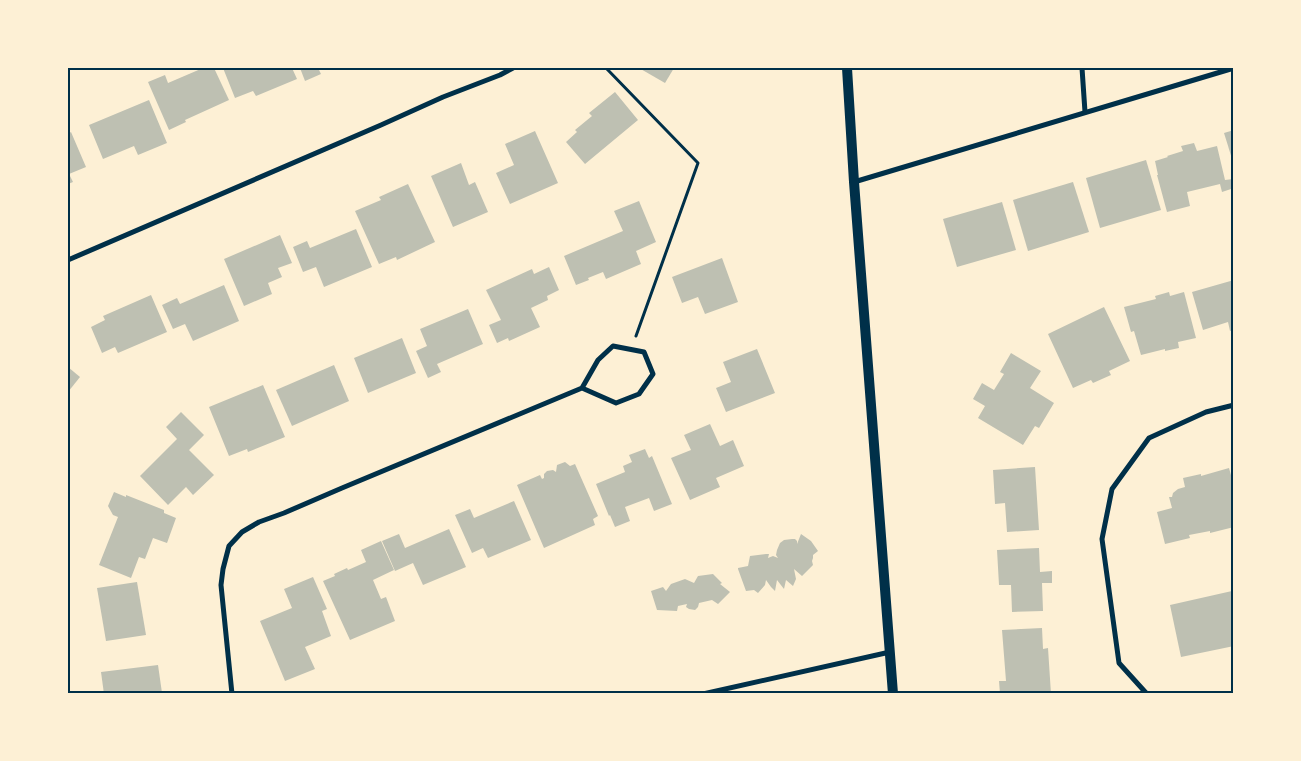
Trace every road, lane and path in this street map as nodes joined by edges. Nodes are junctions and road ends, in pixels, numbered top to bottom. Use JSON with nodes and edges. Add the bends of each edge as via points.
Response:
{"nodes":[{"id":1,"x":513,"y":68,"type":"edge"},
{"id":2,"x":606,"y":68,"type":"edge"},
{"id":3,"x":847,"y":68,"type":"edge"},
{"id":4,"x":1082,"y":68,"type":"edge"},
{"id":5,"x":1234,"y":68,"type":"edge"},
{"id":6,"x":1085,"y":112,"type":"junction"},
{"id":7,"x":854,"y":182,"type":"junction"},
{"id":8,"x":68,"y":260,"type":"edge"},
{"id":9,"x":631,"y":349,"type":"junction"},
{"id":10,"x":582,"y":388,"type":"junction"},
{"id":11,"x":1234,"y":406,"type":"edge"},
{"id":12,"x":890,"y":652,"type":"junction"},
{"id":13,"x":232,"y":694,"type":"edge"},
{"id":14,"x":704,"y":694,"type":"edge"},
{"id":15,"x":893,"y":694,"type":"edge"},
{"id":16,"x":1147,"y":694,"type":"edge"}],
"edges":[{"from":1,"to":8,"type":"street"},
{"from":2,"to":9,"type":"path","via":[[698,163]]},
{"from":3,"to":7,"type":"main road"},
{"from":4,"to":6,"type":"street"},
{"from":5,"to":6,"type":"street"},
{"from":6,"to":7,"type":"street"},
{"from":7,"to":12,"type":"main road"},
{"from":9,"to":10,"type":"street","via":[[613,346],[598,360]]},
{"from":9,"to":10,"type":"street","via":[[644,352],[653,374],[640,394],[616,403]]},
{"from":10,"to":13,"type":"street","via":[[259,522],[242,532],[229,546],[221,585]]},
{"from":11,"to":16,"type":"street","via":[[1206,412],[1149,438],[1112,488],[1102,539],[1119,662]]},
{"from":12,"to":14,"type":"street"},
{"from":12,"to":15,"type":"main road"}]}
